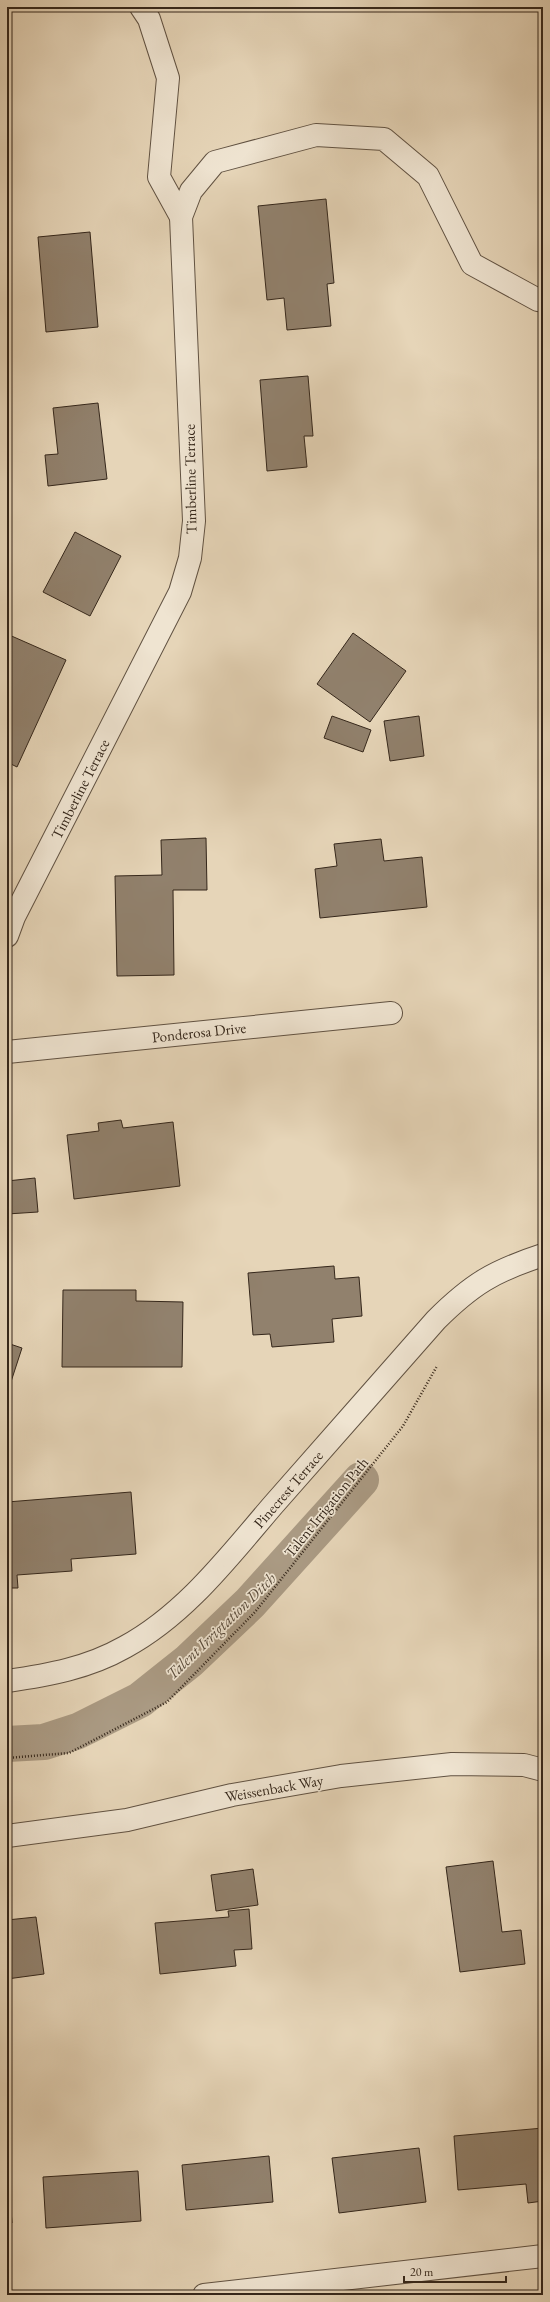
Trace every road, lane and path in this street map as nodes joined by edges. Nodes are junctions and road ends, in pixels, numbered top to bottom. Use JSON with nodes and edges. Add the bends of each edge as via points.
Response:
{"nodes":[{"id":1,"x":141,"y":7,"type":"edge"},
{"id":2,"x":181,"y":217,"type":"junction"},
{"id":3,"x":543,"y":301,"type":"edge"},
{"id":4,"x":7,"y":936,"type":"edge"},
{"id":5,"x":391,"y":1013,"type":"dead end"},
{"id":6,"x":7,"y":1052,"type":"edge"},
{"id":7,"x":543,"y":1255,"type":"edge"},
{"id":8,"x":441,"y":1359,"type":"dead end"},
{"id":9,"x":7,"y":1681,"type":"edge"},
{"id":10,"x":7,"y":1758,"type":"edge"},
{"id":11,"x":543,"y":1770,"type":"edge"},
{"id":12,"x":7,"y":1836,"type":"edge"},
{"id":13,"x":543,"y":2256,"type":"edge"},
{"id":14,"x":204,"y":2295,"type":"edge"}],
"edges":[{"from":1,"to":2,"type":"street","via":[[149,19],[168,78],[159,176]]},
{"from":2,"to":3,"type":"street","name":"Timberline Terrace","via":[[191,191],[215,162],[316,136],[384,139],[428,176],[472,264]]},
{"from":2,"to":4,"type":"street","name":"Timberline Terrace","via":[[194,521],[190,558],[180,592],[157,640]]},
{"from":5,"to":6,"type":"street","name":"Ponderosa Drive"},
{"from":7,"to":9,"type":"street","name":"Pinecrest Terrace","via":[[514,1264],[486,1278],[459,1297],[219,1568],[166,1621],[126,1647],[87,1666]]},
{"from":8,"to":10,"type":"path","name":"Talent Irrigation Path","via":[[403,1426],[260,1606],[166,1702],[69,1753]]},
{"from":11,"to":12,"type":"street","name":"Weissenback Way","via":[[524,1765],[452,1764],[341,1776],[232,1795],[127,1820]]},
{"from":13,"to":14,"type":"street"}]}
